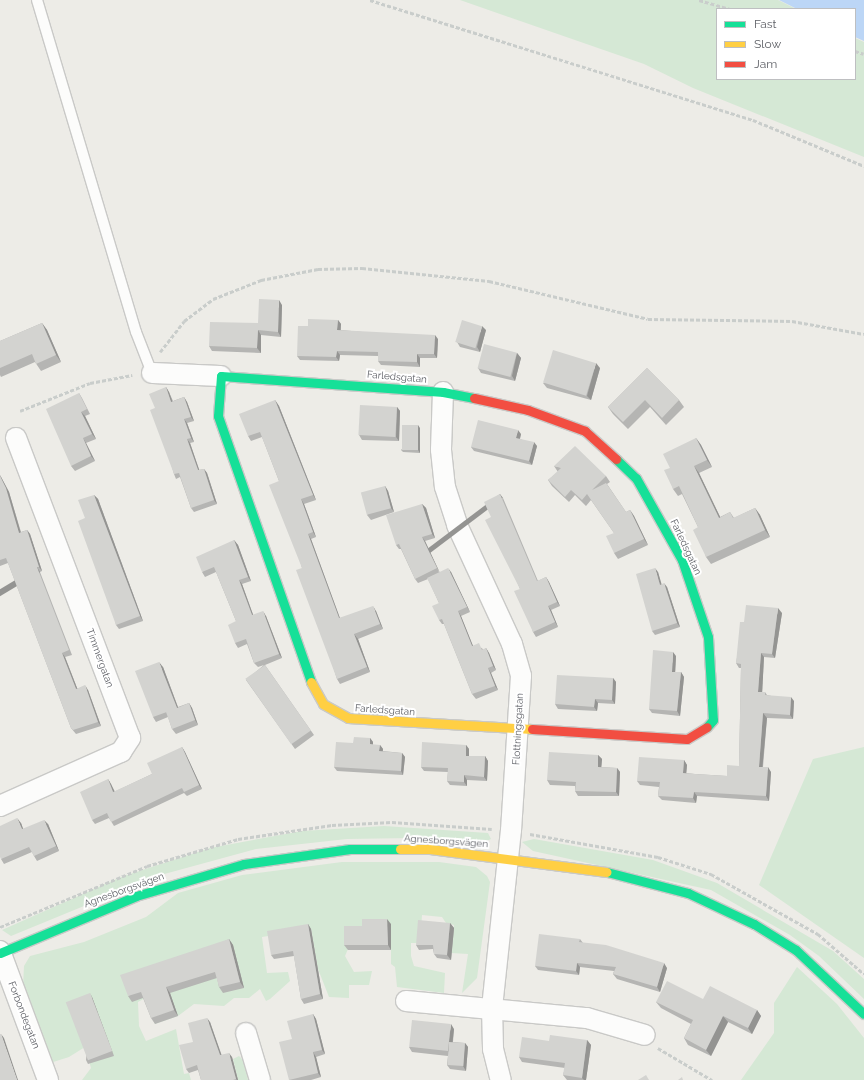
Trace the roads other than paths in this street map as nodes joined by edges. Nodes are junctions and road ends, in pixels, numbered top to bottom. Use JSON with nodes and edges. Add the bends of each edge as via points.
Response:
{"nodes":[{"id":1,"x":37,"y":0,"type":"edge"},
{"id":2,"x":152,"y":374,"type":"joint"},
{"id":3,"x":221,"y":376,"type":"junction"},
{"id":4,"x":443,"y":392,"type":"junction"},
{"id":5,"x":16,"y":438,"type":"dead end"},
{"id":6,"x":520,"y":730,"type":"junction"},
{"id":7,"x":0,"y":806,"type":"edge"},
{"id":8,"x":508,"y":856,"type":"junction"},
{"id":9,"x":0,"y":952,"type":"edge"},
{"id":10,"x":406,"y":1001,"type":"dead end"},
{"id":11,"x":492,"y":1007,"type":"junction"},
{"id":12,"x":864,"y":1014,"type":"edge"},
{"id":13,"x":246,"y":1033,"type":"dead end"},
{"id":14,"x":645,"y":1035,"type":"road end"},
{"id":15,"x":48,"y":1080,"type":"edge"},
{"id":16,"x":260,"y":1080,"type":"edge"},
{"id":17,"x":501,"y":1080,"type":"edge"}],
"edges":[{"from":1,"to":2,"type":"lane","via":[[136,332]]},
{"from":2,"to":3,"type":"street"},
{"from":3,"to":4,"type":"street","name":"Farledsgatan"},
{"from":3,"to":6,"type":"street","name":"Farledsgatan","via":[[217,397],[218,416],[306,672],[323,704],[348,718]]},
{"from":4,"to":6,"type":"street","name":"Flottningsgatan","via":[[441,450],[445,487],[457,525],[518,662]]},
{"from":4,"to":6,"type":"street","name":"Farledsgatan","via":[[565,421],[609,450],[651,500],[682,560],[708,637],[713,720],[703,732],[687,739]]},
{"from":5,"to":7,"type":"street","name":"Timmergatan","via":[[130,738],[120,752]]},
{"from":6,"to":8,"type":"street","name":"Flottningsgatan"},
{"from":8,"to":9,"type":"street","name":"Agnesborgsvägen","via":[[415,849],[350,849],[244,864],[136,896]]},
{"from":8,"to":11,"type":"street","name":"Flottningsgatan"},
{"from":8,"to":12,"type":"street","name":"Agnesborgsvägen","via":[[643,879],[724,908],[796,950]]},
{"from":9,"to":15,"type":"street","name":"Forbondegatan"},
{"from":10,"to":11,"type":"street"},
{"from":11,"to":14,"type":"street","via":[[587,1018]]},
{"from":11,"to":17,"type":"street","name":"Flottningsgatan","via":[[493,1049]]},
{"from":13,"to":16,"type":"street"}]}
